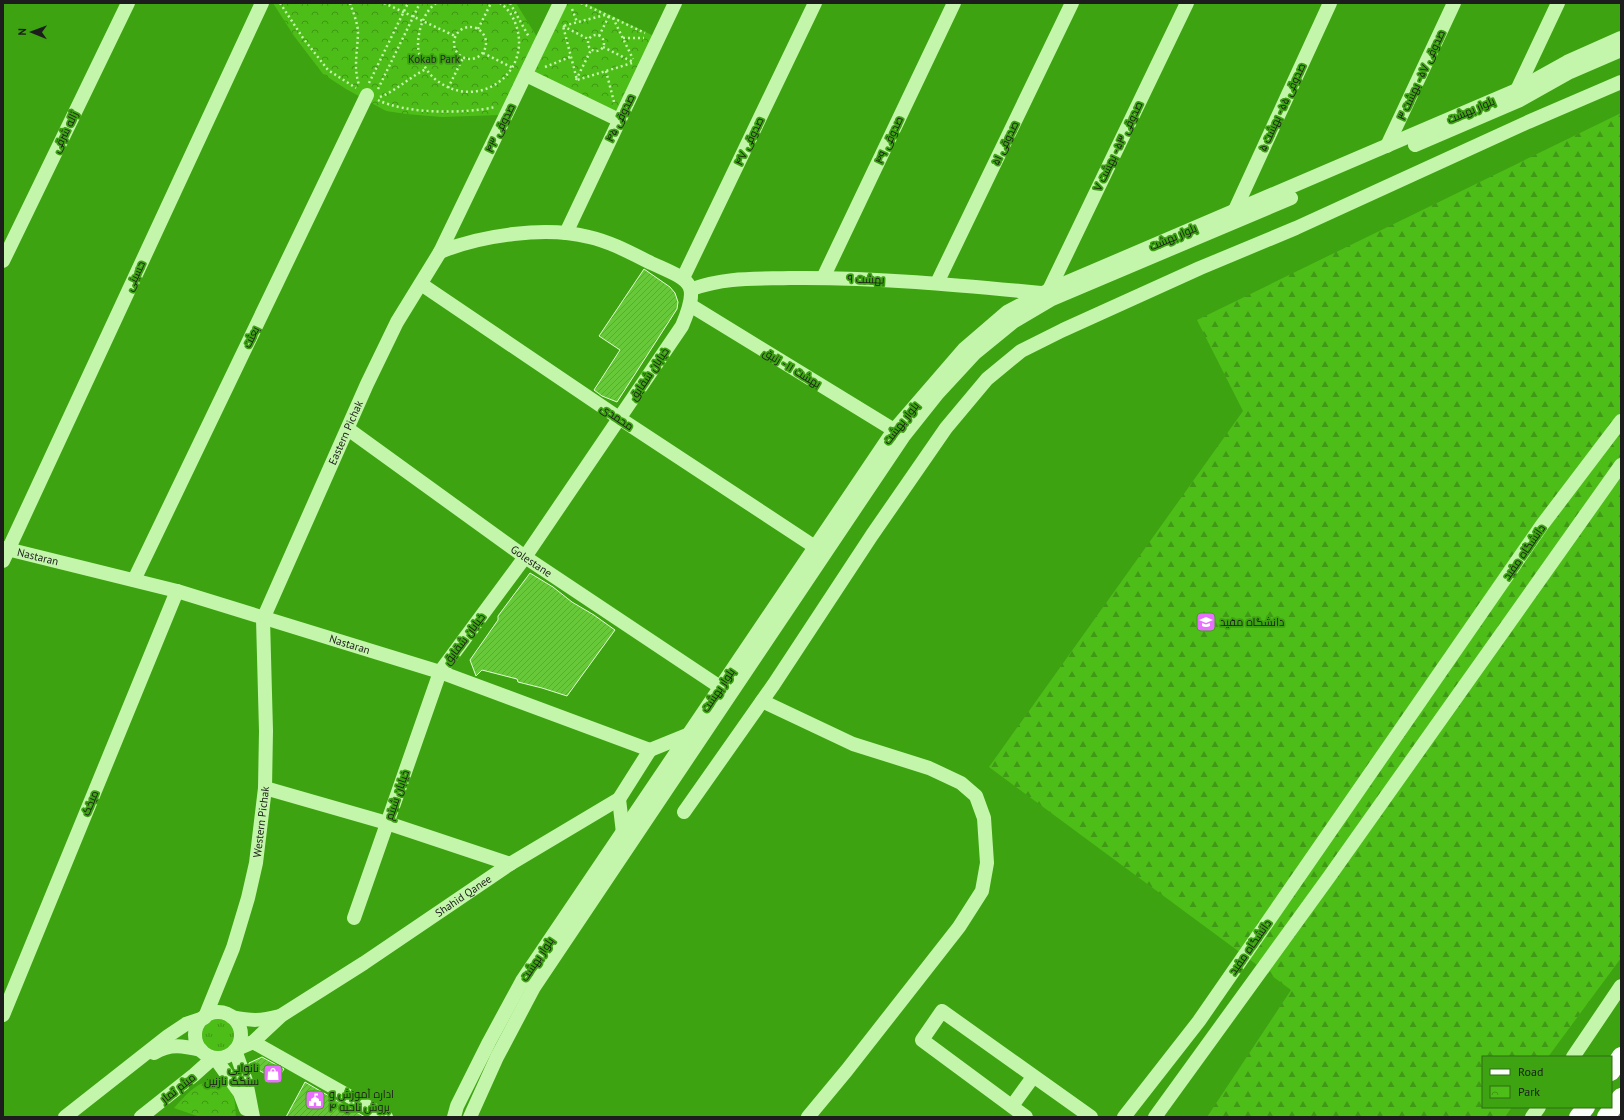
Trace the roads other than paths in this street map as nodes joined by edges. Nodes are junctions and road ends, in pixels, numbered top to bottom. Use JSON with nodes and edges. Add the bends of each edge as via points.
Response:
{"nodes":[{"id":1,"x":128,"y":3,"type":"edge"},
{"id":2,"x":262,"y":3,"type":"edge"},
{"id":3,"x":560,"y":3,"type":"edge"},
{"id":4,"x":675,"y":3,"type":"edge"},
{"id":5,"x":815,"y":3,"type":"edge"},
{"id":6,"x":954,"y":3,"type":"edge"},
{"id":7,"x":1072,"y":3,"type":"edge"},
{"id":8,"x":1187,"y":3,"type":"edge"},
{"id":9,"x":1330,"y":3,"type":"edge"},
{"id":10,"x":1454,"y":3,"type":"edge"},
{"id":11,"x":1558,"y":3,"type":"edge"},
{"id":12,"x":1621,"y":38,"type":"edge"},
{"id":13,"x":1621,"y":50,"type":"edge"},
{"id":14,"x":516,"y":72,"type":"junction"},
{"id":15,"x":1621,"y":82,"type":"edge"},
{"id":16,"x":1517,"y":90,"type":"junction"},
{"id":17,"x":369,"y":95,"type":"road end"},
{"id":18,"x":619,"y":120,"type":"junction"},
{"id":19,"x":1387,"y":146,"type":"junction"},
{"id":20,"x":1235,"y":210,"type":"junction"},
{"id":21,"x":566,"y":233,"type":"junction"},
{"id":22,"x":440,"y":252,"type":"junction"},
{"id":23,"x":3,"y":261,"type":"edge"},
{"id":24,"x":823,"y":278,"type":"junction"},
{"id":25,"x":937,"y":283,"type":"junction"},
{"id":26,"x":421,"y":284,"type":"junction"},
{"id":27,"x":687,"y":284,"type":"junction"},
{"id":28,"x":1045,"y":292,"type":"junction"},
{"id":29,"x":690,"y":305,"type":"junction"},
{"id":30,"x":619,"y":418,"type":"junction"},
{"id":31,"x":1621,"y":421,"type":"edge"},
{"id":32,"x":348,"y":429,"type":"junction"},
{"id":33,"x":894,"y":430,"type":"junction"},
{"id":34,"x":1621,"y":465,"type":"edge"},
{"id":35,"x":815,"y":547,"type":"junction"},
{"id":36,"x":5,"y":553,"type":"edge"},
{"id":37,"x":525,"y":557,"type":"junction"},
{"id":38,"x":134,"y":580,"type":"junction"},
{"id":39,"x":177,"y":591,"type":"junction"},
{"id":40,"x":263,"y":619,"type":"junction"},
{"id":41,"x":440,"y":672,"type":"junction"},
{"id":42,"x":720,"y":687,"type":"junction"},
{"id":43,"x":762,"y":701,"type":"junction"},
{"id":44,"x":688,"y":735,"type":"junction"},
{"id":45,"x":650,"y":750,"type":"junction"},
{"id":46,"x":265,"y":788,"type":"junction"},
{"id":47,"x":619,"y":799,"type":"junction"},
{"id":48,"x":684,"y":812,"type":"dead end"},
{"id":49,"x":387,"y":822,"type":"junction"},
{"id":50,"x":623,"y":833,"type":"junction"},
{"id":51,"x":510,"y":864,"type":"junction"},
{"id":52,"x":354,"y":918,"type":"dead end"},
{"id":53,"x":1621,"y":986,"type":"edge"},
{"id":54,"x":216,"y":991,"type":"junction"},
{"id":55,"x":3,"y":1015,"type":"edge"},
{"id":56,"x":225,"y":1015,"type":"junction"},
{"id":57,"x":282,"y":1015,"type":"junction"},
{"id":58,"x":204,"y":1017,"type":"junction"},
{"id":59,"x":253,"y":1042,"type":"junction"},
{"id":60,"x":201,"y":1050,"type":"junction"},
{"id":61,"x":236,"y":1050,"type":"junction"},
{"id":62,"x":1574,"y":1056,"type":"edge"},
{"id":63,"x":1621,"y":1056,"type":"edge"},
{"id":64,"x":214,"y":1058,"type":"junction"},
{"id":65,"x":1612,"y":1070,"type":"edge"},
{"id":66,"x":120,"y":1075,"type":"junction"},
{"id":67,"x":1033,"y":1077,"type":"junction"},
{"id":68,"x":1618,"y":1105,"type":"edge"},
{"id":69,"x":1012,"y":1106,"type":"junction"},
{"id":70,"x":1538,"y":1108,"type":"edge"},
{"id":71,"x":1585,"y":1108,"type":"edge"},
{"id":72,"x":65,"y":1117,"type":"edge"},
{"id":73,"x":141,"y":1117,"type":"edge"},
{"id":74,"x":248,"y":1117,"type":"edge"},
{"id":75,"x":253,"y":1117,"type":"edge"},
{"id":76,"x":386,"y":1117,"type":"edge"},
{"id":77,"x":454,"y":1117,"type":"edge"},
{"id":78,"x":470,"y":1117,"type":"edge"},
{"id":79,"x":808,"y":1117,"type":"edge"},
{"id":80,"x":1026,"y":1117,"type":"edge"},
{"id":81,"x":1091,"y":1117,"type":"edge"},
{"id":82,"x":1124,"y":1117,"type":"edge"},
{"id":83,"x":1156,"y":1117,"type":"edge"},
{"id":84,"x":1532,"y":1117,"type":"edge"},
{"id":85,"x":1578,"y":1117,"type":"edge"},
{"id":86,"x":1606,"y":1117,"type":"edge"}],
"edges":[{"from":1,"to":23,"type":"street","name":"ژاله شرقی"},
{"from":2,"to":36,"type":"street","name":"حسینی"},
{"from":3,"to":14,"type":"street","name":"صدوقی ۴۳","via":[[557,24]]},
{"from":4,"to":18,"type":"street","name":"صدوقی ۴۵","via":[[656,37]]},
{"from":5,"to":27,"type":"street","name":"صدوقی ۴۷"},
{"from":6,"to":24,"type":"street","name":"صدوقی ۴۹"},
{"from":7,"to":25,"type":"street","name":"صدوقی ۵۱"},
{"from":8,"to":28,"type":"street","name":"صدوقی ۵۳ - بهشت ۷"},
{"from":9,"to":20,"type":"street","name":"صدوقی ۵۵ - بهشت ۵"},
{"from":10,"to":19,"type":"street","name":"صدوقی ۵۷ - بهشت ۳"},
{"from":11,"to":16,"type":"street"},
{"from":12,"to":16,"type":"street","name":"بلوار بهشت","via":[[1567,62]]},
{"from":13,"to":78,"type":"street","name":"بلوار بهشت","via":[[1570,72],[1520,100],[1052,299],[1013,322],[975,354],[938,393],[903,437],[534,987],[497,1057]]},
{"from":14,"to":18,"type":"street"},
{"from":14,"to":22,"type":"street","name":"صدوقی ۴۳"},
{"from":15,"to":43,"type":"street","via":[[1296,228],[1192,271],[1020,351],[987,379],[946,428]]},
{"from":16,"to":19,"type":"street","name":"بلوار بهشت"},
{"from":17,"to":38,"type":"street","name":"بعثت"},
{"from":18,"to":21,"type":"street","name":"صدوقی ۴۵"},
{"from":19,"to":20,"type":"street","name":"بلوار بهشت"},
{"from":20,"to":28,"type":"street","name":"بلوار بهشت"},
{"from":21,"to":22,"type":"street","via":[[517,234],[456,245]]},
{"from":21,"to":27,"type":"street","via":[[590,237],[611,245]]},
{"from":22,"to":26,"type":"street","name":"Eastern Pichak"},
{"from":24,"to":25,"type":"street","name":"بهشت ۹"},
{"from":24,"to":27,"type":"street","name":"بهشت ۹","via":[[727,279]]},
{"from":25,"to":28,"type":"street","name":"بهشت ۹"},
{"from":26,"to":30,"type":"street","name":"محمدی"},
{"from":26,"to":32,"type":"street","name":"Eastern Pichak","via":[[397,322]]},
{"from":27,"to":29,"type":"street","name":"خیابان شقایق"},
{"from":28,"to":33,"type":"street","name":"بلوار بهشت","via":[[1007,312],[964,349]]},
{"from":29,"to":30,"type":"street","name":"خیابان شقایق","via":[[682,326]]},
{"from":29,"to":33,"type":"street","name":"بهشت ۱۱ - زنبق"},
{"from":30,"to":35,"type":"street","name":"محمدی"},
{"from":30,"to":37,"type":"street","name":"خیابان شقایق"},
{"from":31,"to":82,"type":"street","name":"دانشگاه مفید","via":[[1542,525],[1199,1021]]},
{"from":32,"to":37,"type":"street","name":"Golestane"},
{"from":32,"to":40,"type":"street","name":"Eastern Pichak"},
{"from":33,"to":35,"type":"street","name":"بلوار بهشت"},
{"from":34,"to":83,"type":"street","name":"دانشگاه مفید"},
{"from":35,"to":42,"type":"street","name":"بلوار بهشت"},
{"from":36,"to":38,"type":"street","name":"Nastaran"},
{"from":37,"to":41,"type":"street","name":"خیابان شقایق"},
{"from":37,"to":42,"type":"street","name":"Golestane"},
{"from":38,"to":39,"type":"street","name":"Nastaran"},
{"from":39,"to":40,"type":"street","name":"Nastaran"},
{"from":39,"to":55,"type":"street","name":"میخک"},
{"from":40,"to":41,"type":"street","name":"Nastaran"},
{"from":40,"to":46,"type":"street","name":"Western Pichak"},
{"from":41,"to":45,"type":"street","name":"Nastaran"},
{"from":41,"to":49,"type":"street","name":"خیابان شبنم"},
{"from":42,"to":44,"type":"street","name":"بلوار بهشت"},
{"from":43,"to":48,"type":"street"},
{"from":43,"to":79,"type":"street","via":[[853,744],[929,768],[961,783],[976,796],[984,818],[987,863],[982,891],[959,927]]},
{"from":44,"to":45,"type":"street"},
{"from":44,"to":50,"type":"street","name":"بلوار بهشت"},
{"from":45,"to":47,"type":"street"},
{"from":46,"to":49,"type":"street"},
{"from":46,"to":54,"type":"street","name":"Western Pichak","via":[[256,862],[248,898],[233,948]]},
{"from":47,"to":50,"type":"street"},
{"from":47,"to":51,"type":"street","name":"Shahid Qanee"},
{"from":49,"to":51,"type":"street"},
{"from":49,"to":52,"type":"street","name":"خیابان شبنم"},
{"from":50,"to":77,"type":"street","name":"بلوار بهشت","via":[[522,981],[489,1042]]},
{"from":51,"to":57,"type":"street","name":"Shahid Qanee"},
{"from":53,"to":62,"type":"street"},
{"from":54,"to":56,"type":"street","via":[[216,1002]]},
{"from":54,"to":58,"type":"street","name":"Western Pichak"},
{"from":56,"to":57,"type":"street","via":[[253,1021]]},
{"from":56,"to":58,"type":"street"},
{"from":56,"to":61,"type":"street","via":[[240,1029],[240,1043]]},
{"from":57,"to":59,"type":"street"},
{"from":58,"to":60,"type":"street","via":[[195,1036]]},
{"from":58,"to":66,"type":"street","via":[[186,1024],[168,1036]]},
{"from":59,"to":61,"type":"street"},
{"from":59,"to":76,"type":"street"},
{"from":60,"to":64,"type":"street"},
{"from":60,"to":66,"type":"street","via":[[182,1046],[166,1048]]},
{"from":61,"to":64,"type":"street","via":[[226,1057]]},
{"from":61,"to":75,"type":"street","via":[[246,1081]]},
{"from":63,"to":65,"type":"main road"},
{"from":64,"to":73,"type":"street","name":"میثم تمار"},
{"from":64,"to":74,"type":"street","via":[[240,1093]]},
{"from":66,"to":72,"type":"street"},
{"from":67,"to":69,"type":"street"},
{"from":67,"to":69,"type":"street","via":[[942,1011],[922,1040]]},
{"from":67,"to":81,"type":"street"},
{"from":68,"to":86,"type":"main road"},
{"from":69,"to":80,"type":"street"},
{"from":70,"to":84,"type":"street"},
{"from":71,"to":85,"type":"main road"}]}
